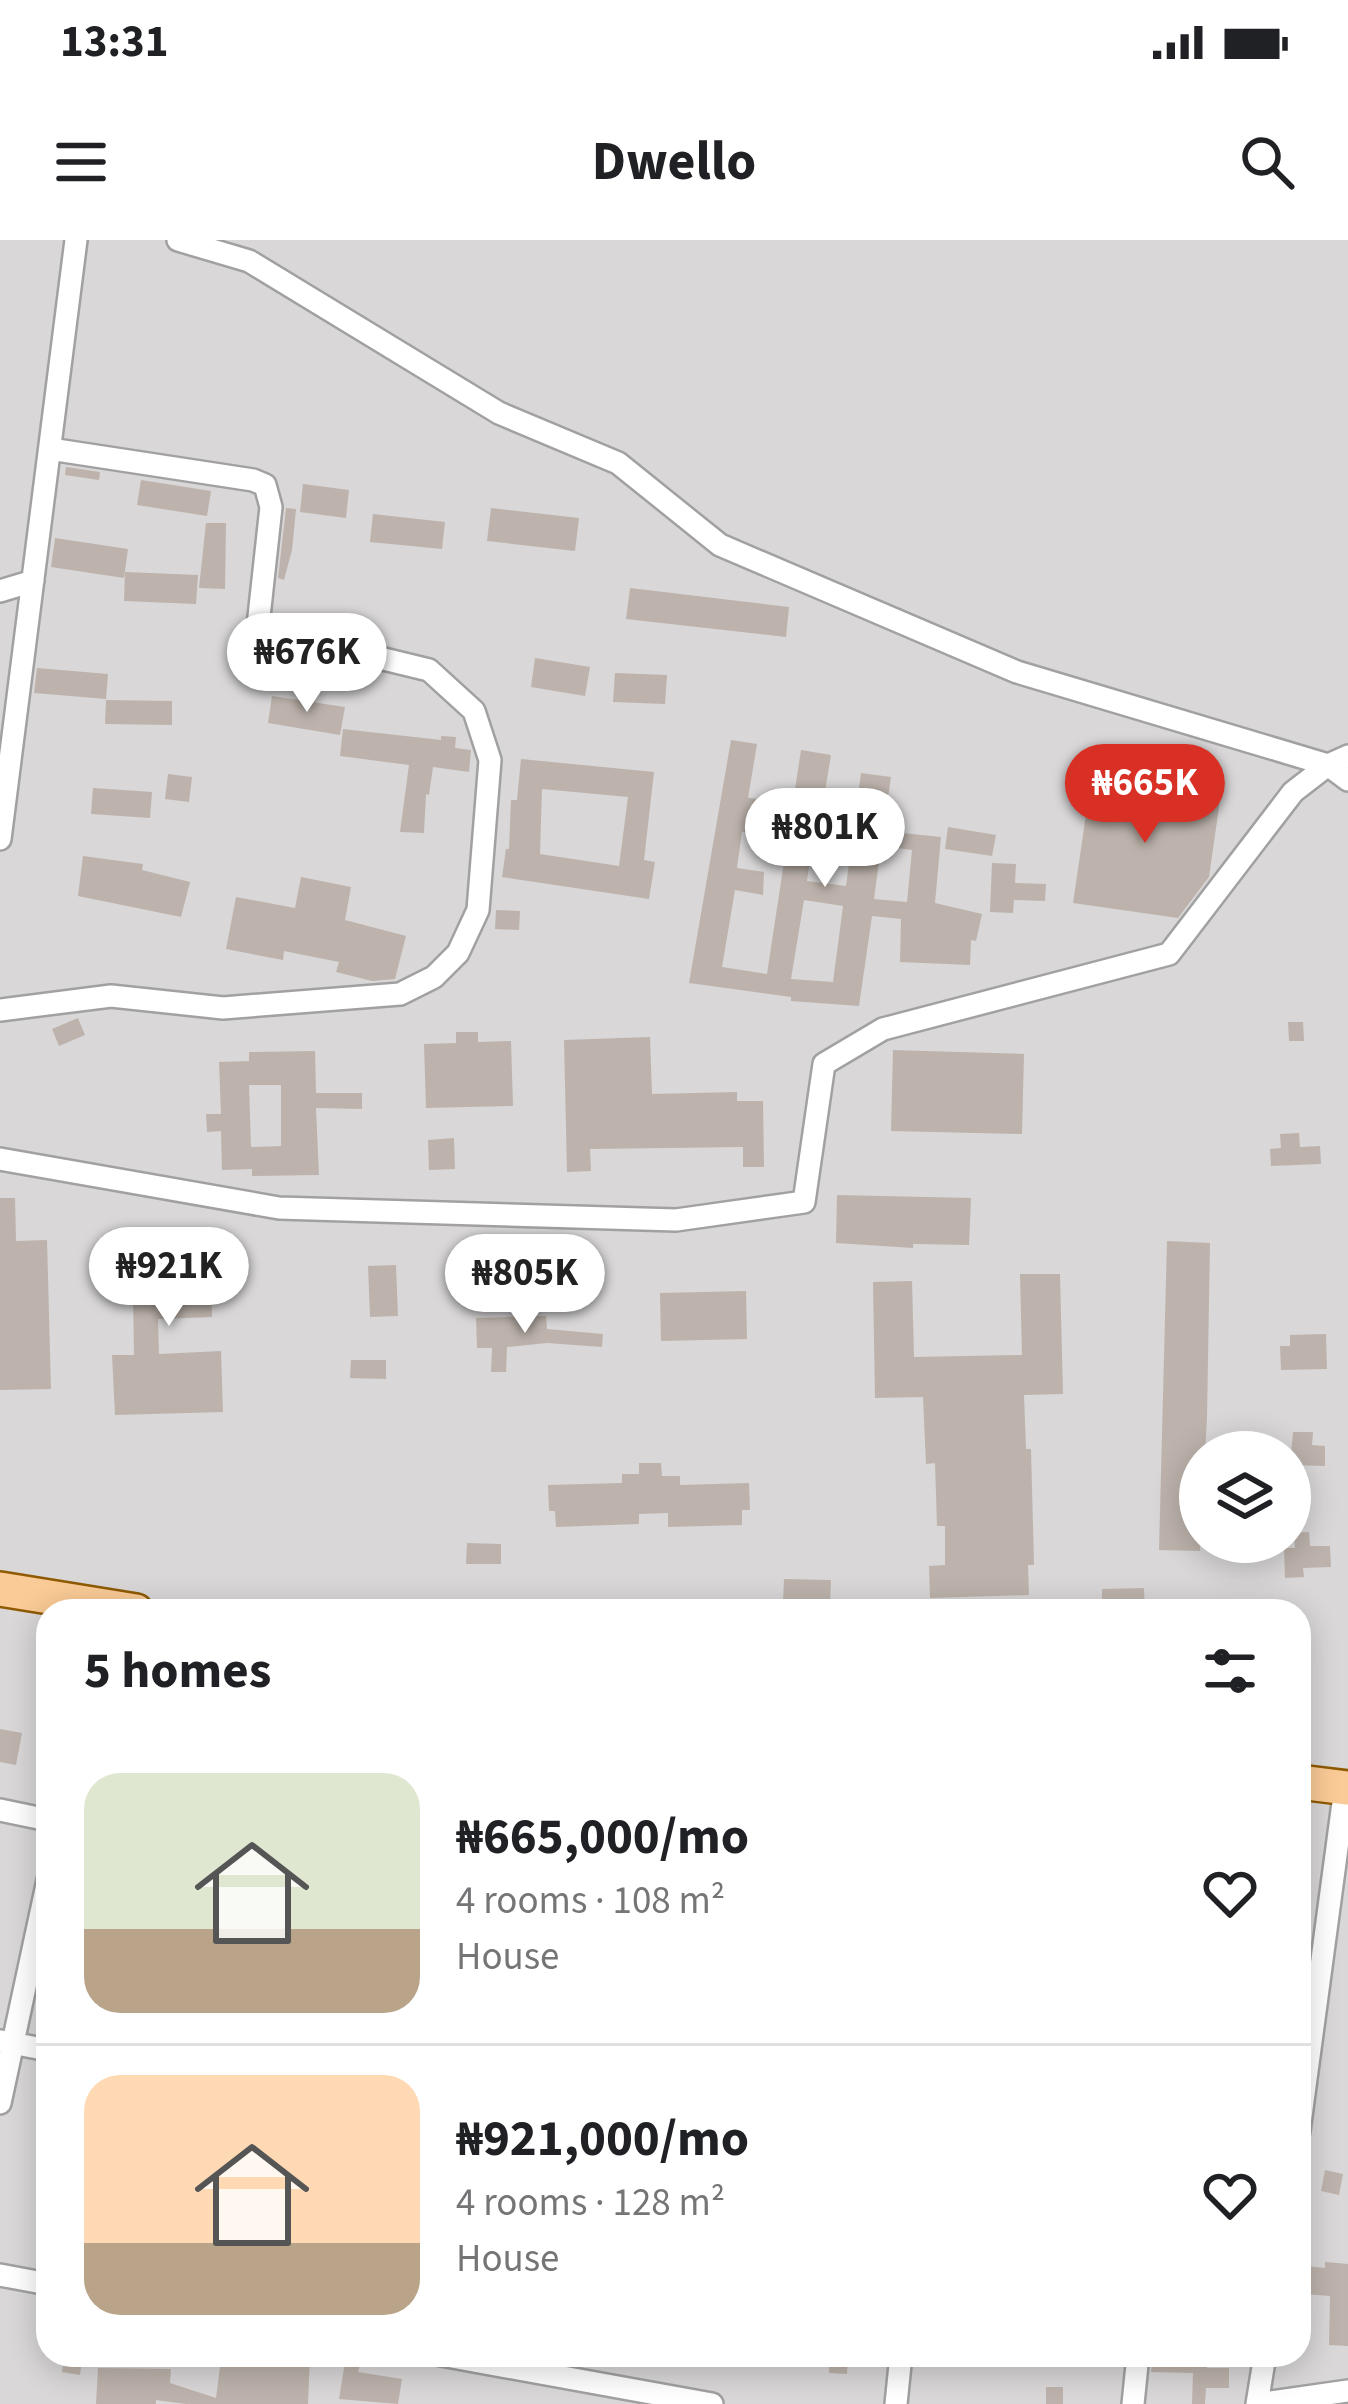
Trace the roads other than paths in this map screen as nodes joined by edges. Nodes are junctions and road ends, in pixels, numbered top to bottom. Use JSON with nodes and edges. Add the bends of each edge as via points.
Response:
{"nodes":[{"id":1,"x":76,"y":240,"type":"edge"},
{"id":2,"x":178,"y":240,"type":"edge"},
{"id":3,"x":50,"y":449,"type":"junction"},
{"id":4,"x":33,"y":581,"type":"junction"},
{"id":5,"x":0,"y":591,"type":"edge"},
{"id":6,"x":1338,"y":761,"type":"edge"},
{"id":7,"x":1348,"y":780,"type":"edge"},
{"id":8,"x":3,"y":789,"type":"edge"},
{"id":9,"x":0,"y":839,"type":"edge"},
{"id":10,"x":0,"y":1010,"type":"edge"},
{"id":11,"x":0,"y":1160,"type":"edge"},
{"id":12,"x":0,"y":1589,"type":"edge"},
{"id":13,"x":53,"y":1599,"type":"edge"},
{"id":14,"x":0,"y":1610,"type":"edge"},
{"id":15,"x":36,"y":1616,"type":"edge"},
{"id":16,"x":1311,"y":1786,"type":"edge"},
{"id":17,"x":1346,"y":1799,"type":"edge"},
{"id":18,"x":1311,"y":1803,"type":"edge"},
{"id":19,"x":0,"y":1810,"type":"edge"},
{"id":20,"x":36,"y":1818,"type":"edge"},
{"id":21,"x":36,"y":1926,"type":"edge"},
{"id":22,"x":1311,"y":2016,"type":"edge"},
{"id":23,"x":6,"y":2042,"type":"edge"},
{"id":24,"x":36,"y":2048,"type":"edge"},
{"id":25,"x":0,"y":2103,"type":"edge"},
{"id":26,"x":0,"y":2275,"type":"edge"},
{"id":27,"x":36,"y":2282,"type":"edge"},
{"id":28,"x":507,"y":2367,"type":"edge"},
{"id":29,"x":900,"y":2367,"type":"edge"},
{"id":30,"x":1137,"y":2367,"type":"edge"},
{"id":31,"x":1263,"y":2367,"type":"edge"},
{"id":32,"x":1348,"y":2391,"type":"edge"},
{"id":33,"x":712,"y":2404,"type":"edge"},
{"id":34,"x":896,"y":2404,"type":"edge"},
{"id":35,"x":1133,"y":2404,"type":"edge"},
{"id":36,"x":1257,"y":2404,"type":"edge"}],
"edges":[{"from":1,"to":3,"type":"street"},
{"from":2,"to":6,"type":"street","via":[[249,261],[500,413],[618,463],[741,554],[1017,672]]},
{"from":3,"to":4,"type":"street"},
{"from":3,"to":10,"type":"street","via":[[265,485],[271,507],[256,644],[359,653],[429,670],[474,711],[490,760],[478,910],[458,953],[400,994],[223,1008],[111,996]]},
{"from":4,"to":5,"type":"street"},
{"from":4,"to":8,"type":"street"},
{"from":6,"to":7,"type":"street"},
{"from":6,"to":11,"type":"street","via":[[1293,792],[1169,954],[883,1029],[824,1064],[804,1202],[676,1220],[300,1210]]},
{"from":8,"to":9,"type":"street"},
{"from":12,"to":13,"type":"main road"},
{"from":14,"to":15,"type":"main road"},
{"from":16,"to":17,"type":"main road"},
{"from":17,"to":18,"type":"main road"},
{"from":17,"to":22,"type":"street"},
{"from":19,"to":20,"type":"street"},
{"from":21,"to":23,"type":"street"},
{"from":23,"to":24,"type":"street"},
{"from":23,"to":25,"type":"street"},
{"from":26,"to":27,"type":"street"},
{"from":28,"to":33,"type":"street"},
{"from":29,"to":34,"type":"street"},
{"from":30,"to":35,"type":"street"},
{"from":31,"to":36,"type":"street"},
{"from":32,"to":36,"type":"street"}]}
